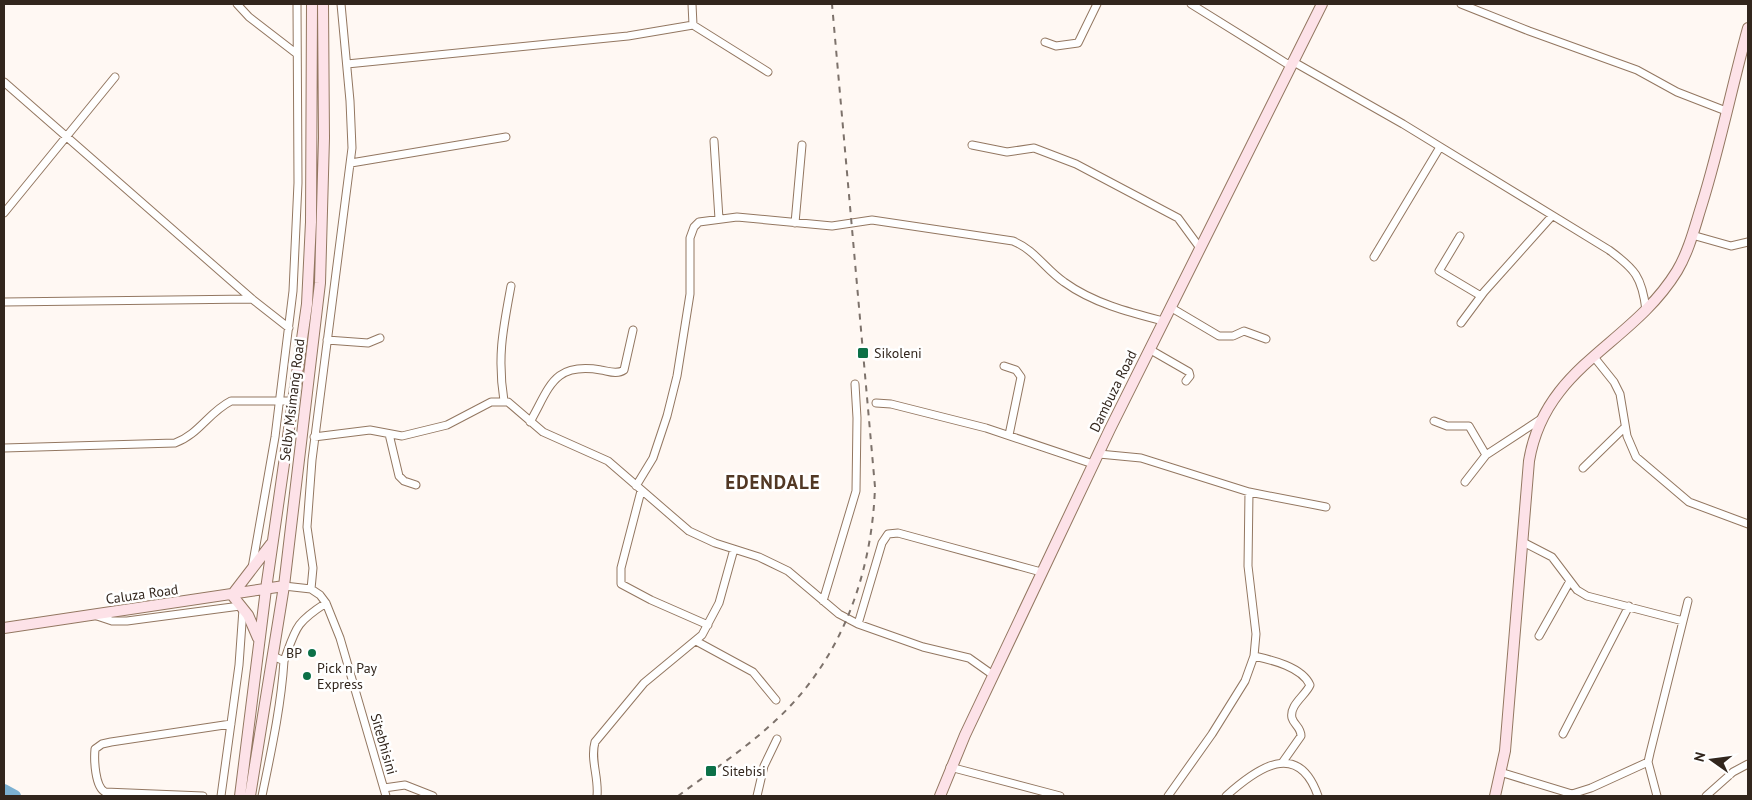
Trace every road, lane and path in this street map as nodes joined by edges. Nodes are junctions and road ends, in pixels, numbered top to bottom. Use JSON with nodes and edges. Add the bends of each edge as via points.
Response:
{"nodes":[{"id":1,"x":236,"y":4,"type":"edge"},
{"id":2,"x":297,"y":4,"type":"edge"},
{"id":3,"x":312,"y":4,"type":"edge"},
{"id":4,"x":323,"y":4,"type":"edge"},
{"id":5,"x":341,"y":4,"type":"edge"},
{"id":6,"x":692,"y":4,"type":"edge"},
{"id":7,"x":1097,"y":4,"type":"edge"},
{"id":8,"x":1191,"y":4,"type":"edge"},
{"id":9,"x":1322,"y":4,"type":"edge"},
{"id":10,"x":1461,"y":4,"type":"edge"},
{"id":11,"x":693,"y":25,"type":"junction"},
{"id":12,"x":1748,"y":28,"type":"edge"},
{"id":13,"x":1045,"y":42,"type":"dead end"},
{"id":14,"x":297,"y":54,"type":"junction"},
{"id":15,"x":1291,"y":63,"type":"junction"},
{"id":16,"x":347,"y":64,"type":"junction"},
{"id":17,"x":768,"y":72,"type":"dead end"},
{"id":18,"x":115,"y":77,"type":"dead end"},
{"id":19,"x":4,"y":82,"type":"edge"},
{"id":20,"x":1726,"y":111,"type":"junction"},
{"id":21,"x":506,"y":137,"type":"dead end"},
{"id":22,"x":66,"y":138,"type":"junction"},
{"id":23,"x":714,"y":141,"type":"dead end"},
{"id":24,"x":972,"y":144,"type":"dead end"},
{"id":25,"x":802,"y":145,"type":"dead end"},
{"id":26,"x":1440,"y":147,"type":"junction"},
{"id":27,"x":351,"y":163,"type":"junction"},
{"id":28,"x":4,"y":213,"type":"edge"},
{"id":29,"x":1552,"y":216,"type":"junction"},
{"id":30,"x":719,"y":218,"type":"junction"},
{"id":31,"x":795,"y":223,"type":"junction"},
{"id":32,"x":1692,"y":235,"type":"junction"},
{"id":33,"x":1460,"y":236,"type":"dead end"},
{"id":34,"x":1748,"y":242,"type":"edge"},
{"id":35,"x":1200,"y":248,"type":"junction"},
{"id":36,"x":1374,"y":257,"type":"dead end"},
{"id":37,"x":511,"y":286,"type":"dead end"},
{"id":38,"x":1481,"y":296,"type":"junction"},
{"id":39,"x":252,"y":298,"type":"junction"},
{"id":40,"x":4,"y":302,"type":"edge"},
{"id":41,"x":1170,"y":307,"type":"junction"},
{"id":42,"x":1646,"y":310,"type":"junction"},
{"id":43,"x":1163,"y":321,"type":"junction"},
{"id":44,"x":1461,"y":323,"type":"dead end"},
{"id":45,"x":289,"y":328,"type":"junction"},
{"id":46,"x":633,"y":330,"type":"dead end"},
{"id":47,"x":380,"y":338,"type":"dead end"},
{"id":48,"x":1266,"y":339,"type":"dead end"},
{"id":49,"x":327,"y":340,"type":"junction"},
{"id":50,"x":1149,"y":350,"type":"junction"},
{"id":51,"x":1594,"y":357,"type":"junction"},
{"id":52,"x":1004,"y":366,"type":"dead end"},
{"id":53,"x":1186,"y":381,"type":"dead end"},
{"id":54,"x":855,"y":384,"type":"dead end"},
{"id":55,"x":280,"y":401,"type":"junction"},
{"id":56,"x":294,"y":401,"type":"junction"},
{"id":57,"x":504,"y":401,"type":"junction"},
{"id":58,"x":876,"y":403,"type":"dead end"},
{"id":59,"x":1541,"y":419,"type":"junction"},
{"id":60,"x":1434,"y":421,"type":"dead end"},
{"id":61,"x":530,"y":422,"type":"junction"},
{"id":62,"x":1625,"y":427,"type":"junction"},
{"id":63,"x":389,"y":434,"type":"junction"},
{"id":64,"x":1009,"y":435,"type":"junction"},
{"id":65,"x":314,"y":437,"type":"junction"},
{"id":66,"x":4,"y":448,"type":"edge"},
{"id":67,"x":1099,"y":454,"type":"junction"},
{"id":68,"x":1486,"y":455,"type":"junction"},
{"id":69,"x":1093,"y":464,"type":"junction"},
{"id":70,"x":1583,"y":468,"type":"dead end"},
{"id":71,"x":1465,"y":482,"type":"dead end"},
{"id":72,"x":416,"y":485,"type":"dead end"},
{"id":73,"x":639,"y":489,"type":"junction"},
{"id":74,"x":1249,"y":492,"type":"junction"},
{"id":75,"x":1326,"y":507,"type":"dead end"},
{"id":76,"x":1748,"y":524,"type":"edge"},
{"id":77,"x":272,"y":542,"type":"junction"},
{"id":78,"x":1523,"y":542,"type":"junction"},
{"id":79,"x":734,"y":549,"type":"junction"},
{"id":80,"x":252,"y":570,"type":"junction"},
{"id":81,"x":1041,"y":572,"type":"junction"},
{"id":82,"x":1570,"y":581,"type":"junction"},
{"id":83,"x":284,"y":586,"type":"junction"},
{"id":84,"x":266,"y":589,"type":"junction"},
{"id":85,"x":311,"y":589,"type":"junction"},
{"id":86,"x":232,"y":595,"type":"junction"},
{"id":87,"x":823,"y":600,"type":"junction"},
{"id":88,"x":1688,"y":601,"type":"dead end"},
{"id":89,"x":326,"y":603,"type":"junction"},
{"id":90,"x":1629,"y":606,"type":"junction"},
{"id":91,"x":242,"y":607,"type":"junction"},
{"id":92,"x":94,"y":615,"type":"junction"},
{"id":93,"x":1683,"y":621,"type":"junction"},
{"id":94,"x":858,"y":624,"type":"junction"},
{"id":95,"x":708,"y":625,"type":"junction"},
{"id":96,"x":4,"y":628,"type":"edge"},
{"id":97,"x":1539,"y":636,"type":"dead end"},
{"id":98,"x":260,"y":641,"type":"junction"},
{"id":99,"x":696,"y":641,"type":"junction"},
{"id":100,"x":273,"y":656,"type":"junction"},
{"id":101,"x":1254,"y":656,"type":"junction"},
{"id":102,"x":284,"y":661,"type":"junction"},
{"id":103,"x":992,"y":675,"type":"junction"},
{"id":104,"x":776,"y":700,"type":"dead end"},
{"id":105,"x":231,"y":724,"type":"junction"},
{"id":106,"x":1563,"y":734,"type":"dead end"},
{"id":107,"x":777,"y":739,"type":"dead end"},
{"id":108,"x":1648,"y":762,"type":"junction"},
{"id":109,"x":1282,"y":763,"type":"junction"},
{"id":110,"x":1748,"y":764,"type":"edge"},
{"id":111,"x":950,"y":767,"type":"junction"},
{"id":112,"x":1500,"y":772,"type":"junction"},
{"id":113,"x":384,"y":788,"type":"junction"},
{"id":114,"x":203,"y":796,"type":"edge"},
{"id":115,"x":221,"y":796,"type":"edge"},
{"id":116,"x":240,"y":796,"type":"edge"},
{"id":117,"x":250,"y":796,"type":"edge"},
{"id":118,"x":262,"y":796,"type":"edge"},
{"id":119,"x":386,"y":796,"type":"edge"},
{"id":120,"x":433,"y":796,"type":"edge"},
{"id":121,"x":597,"y":796,"type":"edge"},
{"id":122,"x":757,"y":796,"type":"edge"},
{"id":123,"x":940,"y":796,"type":"edge"},
{"id":124,"x":1060,"y":796,"type":"edge"},
{"id":125,"x":1168,"y":796,"type":"edge"},
{"id":126,"x":1226,"y":796,"type":"edge"},
{"id":127,"x":1318,"y":796,"type":"edge"},
{"id":128,"x":1495,"y":796,"type":"edge"},
{"id":129,"x":1656,"y":796,"type":"edge"},
{"id":130,"x":1706,"y":796,"type":"edge"}],
"edges":[{"from":1,"to":14,"type":"street"},
{"from":2,"to":14,"type":"street"},
{"from":3,"to":56,"type":"street","name":"Selby Msimang Road","via":[[309,284]]},
{"from":4,"to":83,"type":"street","name":"Selby Msimang Road","via":[[320,283]]},
{"from":5,"to":16,"type":"street"},
{"from":6,"to":11,"type":"street"},
{"from":7,"to":13,"type":"street","via":[[1078,44],[1056,46]]},
{"from":8,"to":15,"type":"street"},
{"from":9,"to":15,"type":"street","name":"Dambuza Road"},
{"from":10,"to":20,"type":"street","via":[[1637,70],[1677,92]]},
{"from":11,"to":16,"type":"street","via":[[628,36]]},
{"from":11,"to":17,"type":"street"},
{"from":12,"to":20,"type":"street"},
{"from":14,"to":45,"type":"street","via":[[298,183]]},
{"from":15,"to":26,"type":"street"},
{"from":15,"to":35,"type":"street","name":"Dambuza Road"},
{"from":16,"to":27,"type":"street","via":[[353,132]]},
{"from":18,"to":22,"type":"street"},
{"from":19,"to":22,"type":"street"},
{"from":20,"to":32,"type":"street"},
{"from":21,"to":27,"type":"street"},
{"from":22,"to":28,"type":"street"},
{"from":22,"to":39,"type":"street"},
{"from":23,"to":30,"type":"street"},
{"from":24,"to":35,"type":"street","via":[[1007,152],[1034,148],[1076,164],[1178,218]]},
{"from":25,"to":31,"type":"street"},
{"from":26,"to":29,"type":"street"},
{"from":26,"to":36,"type":"street"},
{"from":27,"to":49,"type":"street"},
{"from":29,"to":38,"type":"street"},
{"from":29,"to":42,"type":"street","via":[[1609,250],[1635,270],[1644,293]]},
{"from":30,"to":31,"type":"street"},
{"from":30,"to":73,"type":"street","via":[[699,222],[691,232],[690,294],[676,376],[661,438]]},
{"from":31,"to":43,"type":"street","via":[[832,226],[879,221],[1013,242],[1028,249],[1058,278],[1083,294],[1127,312]]},
{"from":32,"to":34,"type":"street","via":[[1731,246]]},
{"from":32,"to":42,"type":"street","via":[[1676,273]]},
{"from":33,"to":38,"type":"street","via":[[1440,271]]},
{"from":35,"to":41,"type":"street","name":"Dambuza Road"},
{"from":37,"to":57,"type":"street","via":[[499,365]]},
{"from":38,"to":44,"type":"street"},
{"from":39,"to":40,"type":"street"},
{"from":39,"to":45,"type":"street"},
{"from":41,"to":43,"type":"street","name":"Dambuza Road"},
{"from":41,"to":48,"type":"street","via":[[1219,336],[1244,331]]},
{"from":42,"to":51,"type":"street"},
{"from":43,"to":50,"type":"street","name":"Dambuza Road"},
{"from":45,"to":55,"type":"street"},
{"from":46,"to":61,"type":"street","via":[[622,372],[586,368],[563,372],[554,380]]},
{"from":47,"to":49,"type":"street","via":[[368,343]]},
{"from":49,"to":65,"type":"street"},
{"from":50,"to":53,"type":"street","via":[[1190,372]]},
{"from":50,"to":67,"type":"street","name":"Dambuza Road"},
{"from":51,"to":59,"type":"street","via":[[1570,377]]},
{"from":51,"to":62,"type":"street","via":[[1620,394]]},
{"from":52,"to":64,"type":"street","via":[[1016,370],[1021,377]]},
{"from":54,"to":87,"type":"street","via":[[856,491]]},
{"from":55,"to":56,"type":"street"},
{"from":55,"to":66,"type":"street","via":[[231,401],[186,439],[175,443]]},
{"from":55,"to":80,"type":"street"},
{"from":56,"to":77,"type":"street","name":"Selby Msimang Road"},
{"from":57,"to":61,"type":"street","via":[[513,405]]},
{"from":57,"to":63,"type":"street","via":[[491,402],[447,425],[402,436]]},
{"from":58,"to":64,"type":"street","via":[[891,404]]},
{"from":59,"to":68,"type":"street"},
{"from":59,"to":78,"type":"street","via":[[1529,462]]},
{"from":60,"to":68,"type":"street","via":[[1447,426],[1470,426]]},
{"from":61,"to":73,"type":"street","via":[[556,439],[608,461]]},
{"from":62,"to":70,"type":"street"},
{"from":62,"to":76,"type":"street","via":[[1636,457],[1679,495]]},
{"from":63,"to":65,"type":"street","via":[[370,430]]},
{"from":63,"to":72,"type":"street","via":[[399,476]]},
{"from":64,"to":69,"type":"street"},
{"from":65,"to":85,"type":"street","via":[[307,527],[313,568]]},
{"from":67,"to":69,"type":"street","name":"Dambuza Road"},
{"from":67,"to":74,"type":"street","via":[[1151,460]]},
{"from":68,"to":71,"type":"street"},
{"from":69,"to":81,"type":"street","name":"Dambuza Road"},
{"from":73,"to":79,"type":"street","via":[[688,531]]},
{"from":73,"to":95,"type":"street","via":[[621,568],[621,584]]},
{"from":74,"to":75,"type":"street"},
{"from":74,"to":101,"type":"street","via":[[1248,566],[1256,634]]},
{"from":77,"to":80,"type":"street"},
{"from":77,"to":84,"type":"street","name":"Selby Msimang Road"},
{"from":78,"to":82,"type":"street","via":[[1552,557]]},
{"from":78,"to":112,"type":"street","via":[[1505,751]]},
{"from":79,"to":87,"type":"street","via":[[788,571]]},
{"from":79,"to":95,"type":"street","via":[[719,603]]},
{"from":80,"to":86,"type":"street"},
{"from":81,"to":94,"type":"street","via":[[892,533],[882,543]]},
{"from":81,"to":103,"type":"street","name":"Dambuza Road"},
{"from":82,"to":90,"type":"street","via":[[1576,590],[1587,596]]},
{"from":82,"to":97,"type":"street"},
{"from":83,"to":84,"type":"street","name":"Caluza Road"},
{"from":83,"to":85,"type":"street"},
{"from":83,"to":100,"type":"street","name":"Selby Msimang Road"},
{"from":84,"to":86,"type":"street","name":"Caluza Road"},
{"from":84,"to":98,"type":"street","name":"Selby Msimang Road"},
{"from":85,"to":89,"type":"street","name":"Sitebhisini"},
{"from":86,"to":91,"type":"street"},
{"from":86,"to":92,"type":"street","name":"Caluza Road"},
{"from":87,"to":94,"type":"street"},
{"from":88,"to":93,"type":"street"},
{"from":89,"to":102,"type":"street","via":[[303,618]]},
{"from":89,"to":113,"type":"street","name":"Sitebhisini","via":[[340,638]]},
{"from":90,"to":93,"type":"street"},
{"from":90,"to":106,"type":"street"},
{"from":91,"to":92,"type":"street","via":[[127,621],[112,621]]},
{"from":91,"to":98,"type":"street"},
{"from":91,"to":105,"type":"street"},
{"from":92,"to":96,"type":"street","name":"Caluza Road"},
{"from":93,"to":108,"type":"street"},
{"from":94,"to":103,"type":"street","via":[[923,647],[968,658]]},
{"from":95,"to":99,"type":"street"},
{"from":98,"to":116,"type":"street","name":"Selby Msimang Road"},
{"from":99,"to":104,"type":"street","via":[[753,672]]},
{"from":99,"to":121,"type":"street","via":[[644,683],[599,735],[592,752],[598,778]]},
{"from":100,"to":102,"type":"street"},
{"from":100,"to":117,"type":"street","name":"Selby Msimang Road"},
{"from":101,"to":109,"type":"street","via":[[1295,671],[1310,685],[1292,712],[1292,720],[1301,736]]},
{"from":101,"to":125,"type":"street","via":[[1245,680],[1212,734]]},
{"from":102,"to":118,"type":"street"},
{"from":103,"to":111,"type":"street","name":"Dambuza Road"},
{"from":105,"to":114,"type":"street","via":[[111,742],[95,749],[102,791]]},
{"from":105,"to":115,"type":"street"},
{"from":107,"to":122,"type":"street","via":[[764,766]]},
{"from":108,"to":112,"type":"street","via":[[1572,794]]},
{"from":108,"to":129,"type":"street"},
{"from":109,"to":126,"type":"street","via":[[1258,771]]},
{"from":109,"to":127,"type":"street","via":[[1306,773]]},
{"from":110,"to":130,"type":"street","via":[[1733,772]]},
{"from":111,"to":123,"type":"street","name":"Dambuza Road"},
{"from":111,"to":124,"type":"street"},
{"from":112,"to":128,"type":"street"},
{"from":113,"to":119,"type":"street","name":"Sitebhisini"},
{"from":113,"to":120,"type":"street","via":[[405,785]]}]}
